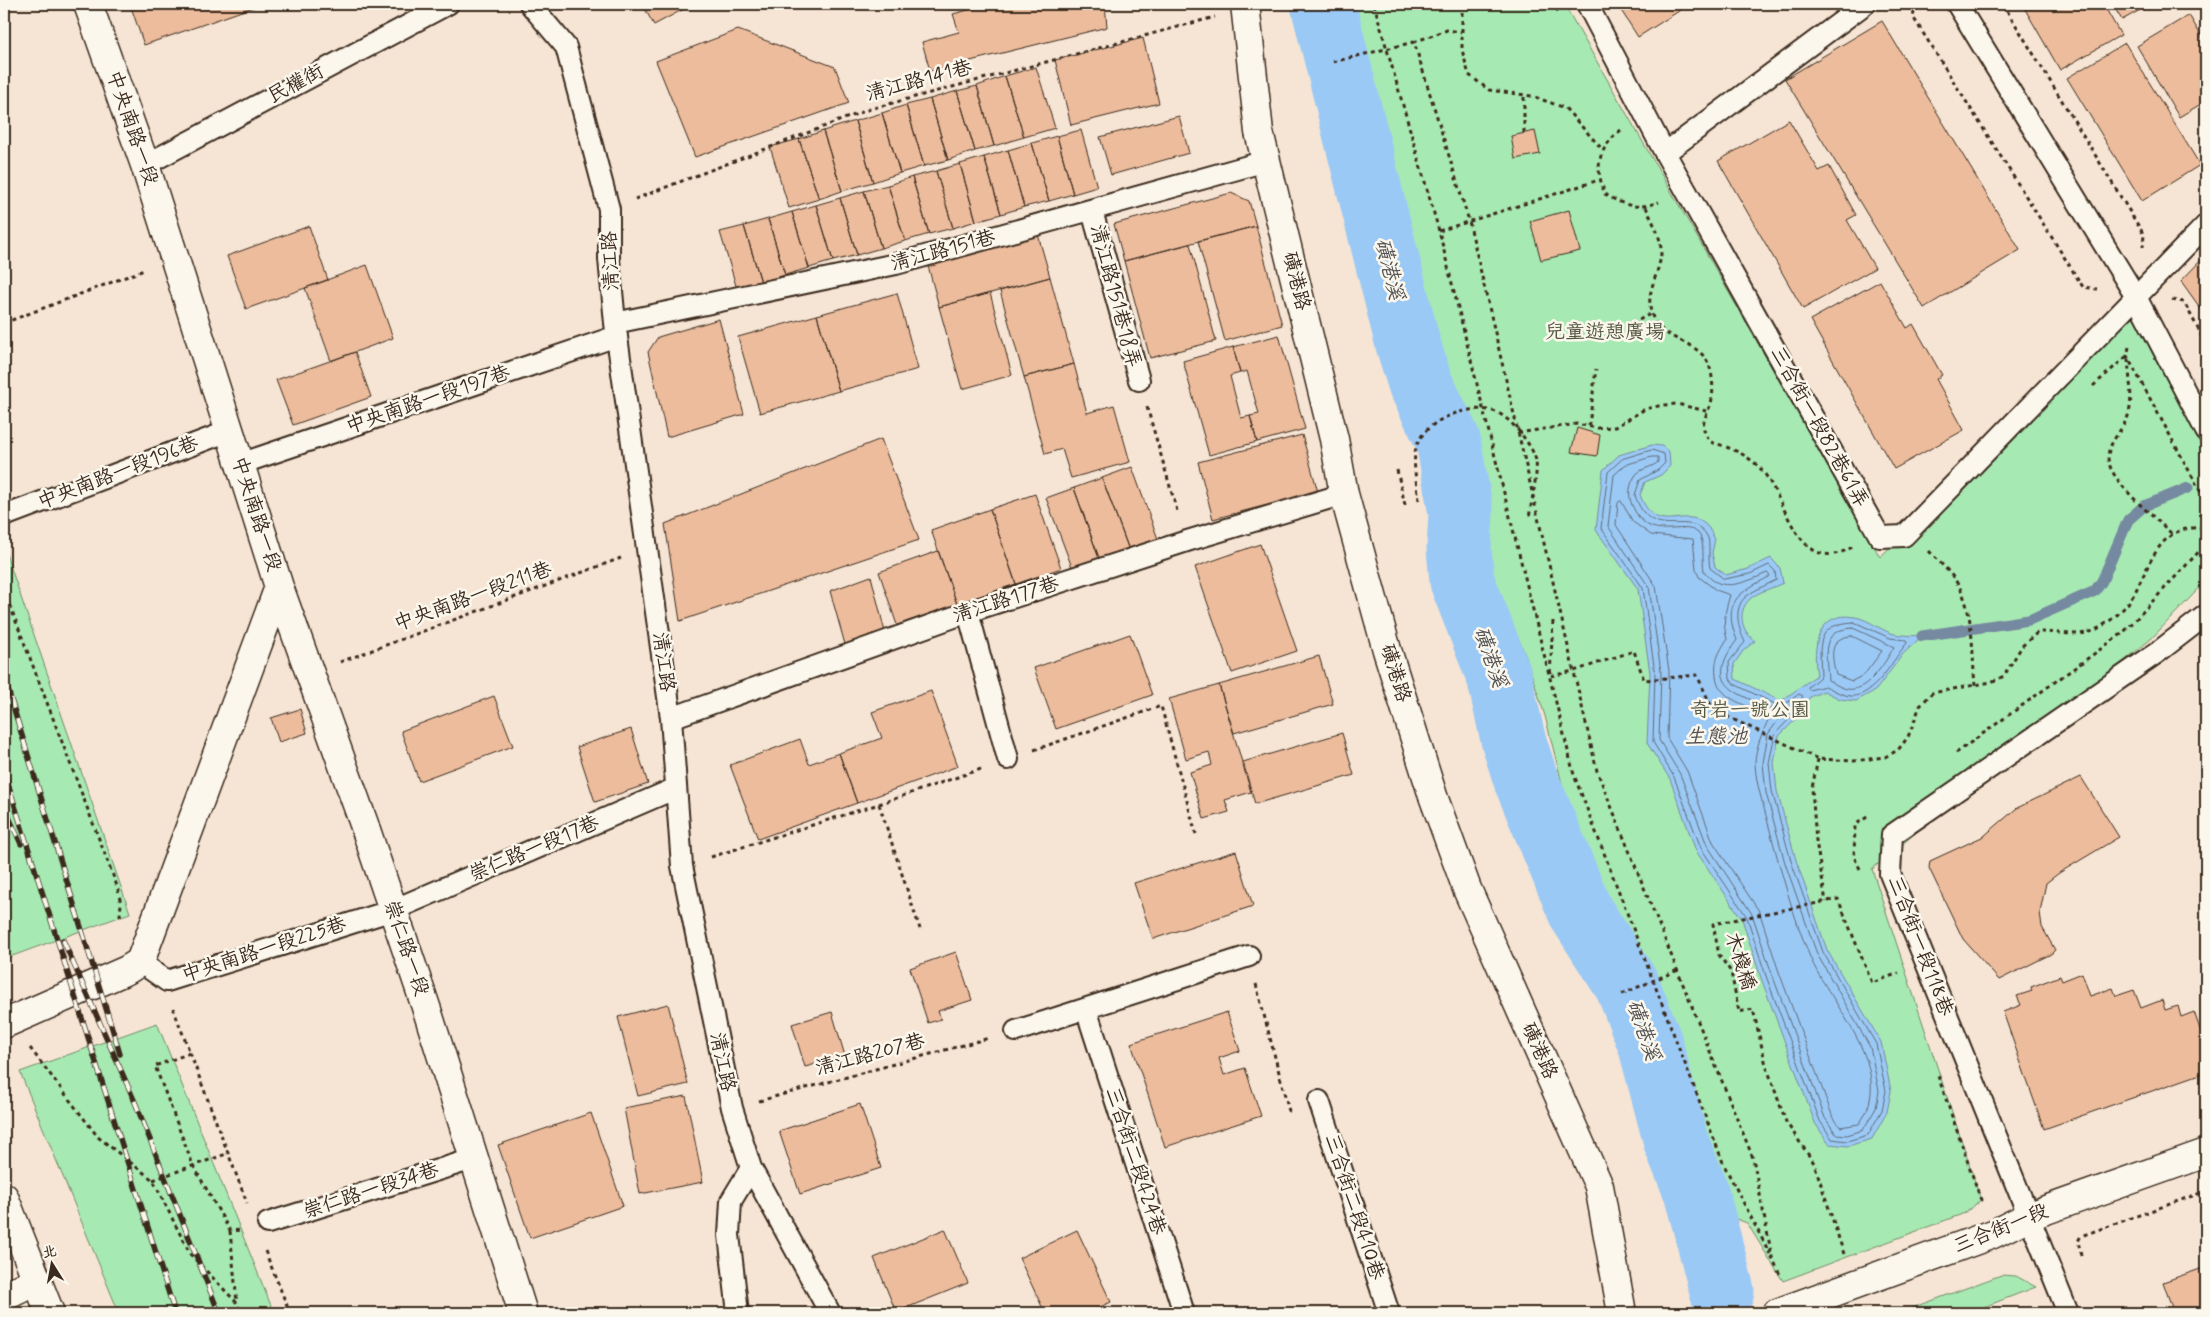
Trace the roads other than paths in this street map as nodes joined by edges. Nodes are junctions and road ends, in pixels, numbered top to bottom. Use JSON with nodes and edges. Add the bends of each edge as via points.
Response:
{"nodes":[{"id":1,"x":88,"y":4,"type":"edge"},
{"id":2,"x":448,"y":4,"type":"edge"},
{"id":3,"x":530,"y":4,"type":"edge"},
{"id":4,"x":1587,"y":4,"type":"edge"},
{"id":5,"x":1865,"y":4,"type":"edge"},
{"id":6,"x":1957,"y":4,"type":"edge"},
{"id":7,"x":1244,"y":6,"type":"edge"},
{"id":8,"x":1665,"y":153,"type":"junction"},
{"id":9,"x":1266,"y":161,"type":"junction"},
{"id":10,"x":145,"y":165,"type":"junction"},
{"id":11,"x":1092,"y":211,"type":"junction"},
{"id":12,"x":2206,"y":225,"type":"edge"},
{"id":13,"x":2136,"y":297,"type":"junction"},
{"id":14,"x":616,"y":330,"type":"junction"},
{"id":15,"x":1139,"y":380,"type":"road end"},
{"id":16,"x":230,"y":431,"type":"junction"},
{"id":17,"x":2206,"y":431,"type":"edge"},
{"id":18,"x":240,"y":464,"type":"junction"},
{"id":19,"x":1344,"y":494,"type":"junction"},
{"id":20,"x":7,"y":515,"type":"dead end"},
{"id":21,"x":279,"y":587,"type":"junction"},
{"id":22,"x":968,"y":612,"type":"junction"},
{"id":23,"x":2206,"y":615,"type":"edge"},
{"id":24,"x":671,"y":718,"type":"junction"},
{"id":25,"x":1008,"y":759,"type":"road end"},
{"id":26,"x":674,"y":789,"type":"junction"},
{"id":27,"x":393,"y":910,"type":"junction"},
{"id":28,"x":1249,"y":956,"type":"road end"},
{"id":29,"x":140,"y":962,"type":"junction"},
{"id":30,"x":1086,"y":1009,"type":"junction"},
{"id":31,"x":4,"y":1024,"type":"edge"},
{"id":32,"x":1016,"y":1031,"type":"road end"},
{"id":33,"x":1319,"y":1101,"type":"road end"},
{"id":34,"x":2206,"y":1153,"type":"edge"},
{"id":35,"x":473,"y":1158,"type":"junction"},
{"id":36,"x":752,"y":1168,"type":"junction"},
{"id":37,"x":4,"y":1197,"type":"edge"},
{"id":38,"x":2029,"y":1216,"type":"junction"},
{"id":39,"x":259,"y":1226,"type":"road end"},
{"id":40,"x":37,"y":1280,"type":"junction"},
{"id":41,"x":4,"y":1297,"type":"edge"},
{"id":42,"x":1786,"y":1310,"type":"edge"},
{"id":43,"x":50,"y":1313,"type":"edge"},
{"id":44,"x":522,"y":1313,"type":"edge"},
{"id":45,"x":738,"y":1313,"type":"edge"},
{"id":46,"x":830,"y":1313,"type":"edge"},
{"id":47,"x":1184,"y":1313,"type":"edge"},
{"id":48,"x":1389,"y":1313,"type":"edge"},
{"id":49,"x":1622,"y":1313,"type":"edge"},
{"id":50,"x":2068,"y":1313,"type":"edge"}],
"edges":[{"from":1,"to":10,"type":"street","name":"中央南路一段"},
{"from":2,"to":10,"type":"lane","name":"民權街"},
{"from":3,"to":14,"type":"lane","name":"清江路","via":[[566,47],[608,209]]},
{"from":4,"to":8,"type":"lane","name":"三合街一段82巷61弄"},
{"from":5,"to":8,"type":"lane"},
{"from":6,"to":13,"type":"lane"},
{"from":7,"to":9,"type":"street","name":"磺港路","via":[[1259,132]]},
{"from":8,"to":13,"type":"lane","name":"三合街一段82巷61弄","via":[[1880,537],[1904,536]]},
{"from":9,"to":11,"type":"lane","name":"清江路151巷"},
{"from":9,"to":19,"type":"street","name":"磺港路","via":[[1334,440]]},
{"from":10,"to":16,"type":"street","name":"中央南路一段"},
{"from":11,"to":14,"type":"lane","name":"清江路151巷","via":[[896,264]]},
{"from":11,"to":15,"type":"lane","name":"清江路151巷18弄"},
{"from":12,"to":13,"type":"lane"},
{"from":13,"to":17,"type":"lane"},
{"from":14,"to":18,"type":"lane","name":"中央南路一段197巷"},
{"from":14,"to":24,"type":"lane","name":"清江路"},
{"from":16,"to":18,"type":"street","name":"中央南路一段"},
{"from":16,"to":20,"type":"lane","name":"中央南路一段196巷"},
{"from":18,"to":21,"type":"street","name":"中央南路一段"},
{"from":19,"to":22,"type":"lane","name":"清江路177巷"},
{"from":19,"to":49,"type":"street","name":"磺港路","via":[[1387,650],[1453,852],[1598,1186]]},
{"from":21,"to":27,"type":"street","name":"崇仁路一段"},
{"from":21,"to":29,"type":"street","name":"中央南路一段"},
{"from":22,"to":24,"type":"lane","name":"清江路177巷"},
{"from":22,"to":25,"type":"lane"},
{"from":23,"to":38,"type":"lane","name":"三合街一段118巷","via":[[2150,658],[1892,835],[1890,874]]},
{"from":24,"to":26,"type":"lane","name":"清江路"},
{"from":26,"to":27,"type":"lane","name":"崇仁路一段17巷"},
{"from":26,"to":36,"type":"lane","name":"清江路","via":[[682,866],[732,1108]]},
{"from":27,"to":29,"type":"lane","name":"中央南路一段225巷","via":[[167,981]]},
{"from":27,"to":35,"type":"street","name":"崇仁路一段"},
{"from":28,"to":30,"type":"lane"},
{"from":29,"to":31,"type":"street"},
{"from":30,"to":32,"type":"lane"},
{"from":30,"to":47,"type":"lane","name":"三合街二段424巷"},
{"from":33,"to":48,"type":"lane","name":"三合街二段410巷"},
{"from":34,"to":38,"type":"street","name":"三合街一段"},
{"from":35,"to":39,"type":"lane","name":"崇仁路一段34巷"},
{"from":35,"to":44,"type":"street","name":"崇仁路一段"},
{"from":36,"to":45,"type":"lane","via":[[731,1201],[729,1235]]},
{"from":36,"to":46,"type":"lane","name":"清江路"},
{"from":37,"to":40,"type":"street"},
{"from":38,"to":42,"type":"street","name":"三合街一段","via":[[1993,1234]]},
{"from":38,"to":50,"type":"lane"},
{"from":40,"to":41,"type":"street"},
{"from":40,"to":43,"type":"street"}]}
